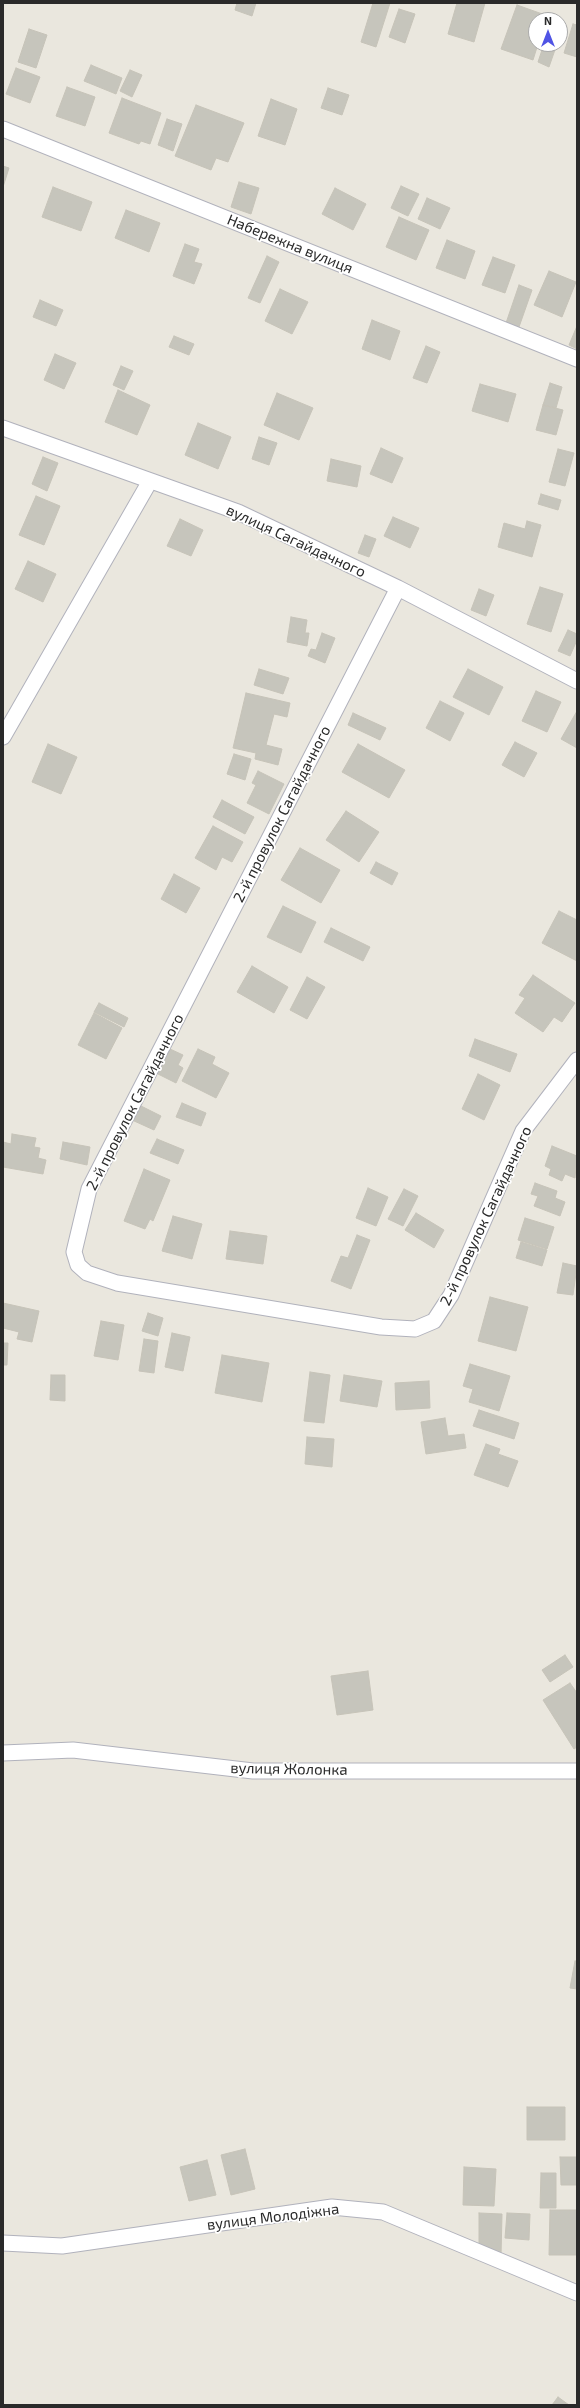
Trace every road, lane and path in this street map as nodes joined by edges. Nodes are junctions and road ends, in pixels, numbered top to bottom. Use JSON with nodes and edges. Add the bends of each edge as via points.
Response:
{"nodes":[{"id":1,"x":3,"y":129,"type":"edge"},
{"id":2,"x":577,"y":359,"type":"edge"},
{"id":3,"x":3,"y":428,"type":"edge"},
{"id":4,"x":150,"y":481,"type":"junction"},
{"id":5,"x":398,"y":588,"type":"junction"},
{"id":6,"x":577,"y":681,"type":"edge"},
{"id":7,"x":3,"y":737,"type":"edge"},
{"id":8,"x":577,"y":1060,"type":"edge"},
{"id":9,"x":3,"y":1753,"type":"edge"},
{"id":10,"x":577,"y":1771,"type":"edge"},
{"id":11,"x":3,"y":2243,"type":"edge"},
{"id":12,"x":577,"y":2293,"type":"edge"}],
"edges":[{"from":1,"to":2,"type":"street","name":"Набережна вулиця"},
{"from":3,"to":4,"type":"street","name":"вулиця Сагайдачного"},
{"from":4,"to":5,"type":"street","name":"вулиця Сагайдачного","via":[[238,512]]},
{"from":4,"to":7,"type":"street"},
{"from":5,"to":6,"type":"street","name":"вулиця Сагайдачного"},
{"from":5,"to":8,"type":"street","name":"2-й провулок Сагайдачного","via":[[89,1189],[74,1252],[78,1265],[87,1273],[117,1283],[382,1327],[415,1329],[434,1321],[451,1295],[523,1131]]},
{"from":9,"to":10,"type":"street","name":"вулиця Жолонка","via":[[73,1750],[253,1771]]},
{"from":11,"to":12,"type":"street","name":"вулиця Молодіжна","via":[[62,2246],[332,2207],[383,2212]]}]}
